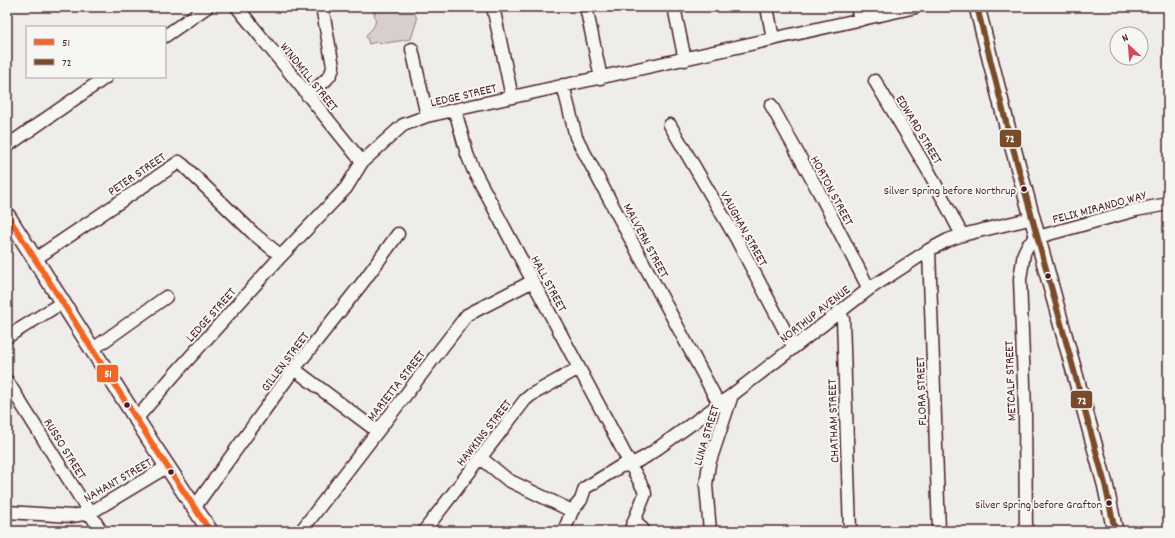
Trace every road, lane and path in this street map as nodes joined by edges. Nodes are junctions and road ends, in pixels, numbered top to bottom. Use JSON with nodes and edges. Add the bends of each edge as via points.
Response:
{"nodes":[{"id":1,"x":207,"y":7,"type":"edge"},
{"id":2,"x":237,"y":7,"type":"edge"},
{"id":3,"x":322,"y":7,"type":"edge"},
{"id":4,"x":493,"y":7,"type":"edge"},
{"id":5,"x":586,"y":7,"type":"edge"},
{"id":6,"x":674,"y":7,"type":"edge"},
{"id":7,"x":766,"y":7,"type":"edge"},
{"id":8,"x":857,"y":7,"type":"edge"},
{"id":9,"x":916,"y":7,"type":"edge"},
{"id":10,"x":977,"y":7,"type":"edge"},
{"id":11,"x":860,"y":20,"type":"junction"},
{"id":12,"x":166,"y":35,"type":"edge"},
{"id":13,"x":773,"y":39,"type":"junction"},
{"id":14,"x":412,"y":49,"type":"dead end"},
{"id":15,"x":685,"y":60,"type":"junction"},
{"id":16,"x":105,"y":78,"type":"edge"},
{"id":17,"x":601,"y":78,"type":"junction"},
{"id":18,"x":875,"y":80,"type":"dead end"},
{"id":19,"x":564,"y":85,"type":"junction"},
{"id":20,"x":308,"y":95,"type":"junction"},
{"id":21,"x":512,"y":97,"type":"junction"},
{"id":22,"x":771,"y":106,"type":"dead end"},
{"id":23,"x":455,"y":110,"type":"junction"},
{"id":24,"x":427,"y":116,"type":"junction"},
{"id":25,"x":670,"y":126,"type":"dead end"},
{"id":26,"x":7,"y":146,"type":"edge"},
{"id":27,"x":362,"y":162,"type":"junction"},
{"id":28,"x":1168,"y":204,"type":"edge"},
{"id":29,"x":7,"y":215,"type":"edge"},
{"id":30,"x":1032,"y":218,"type":"junction"},
{"id":31,"x":398,"y":234,"type":"dead end"},
{"id":32,"x":962,"y":235,"type":"junction"},
{"id":33,"x":1038,"y":237,"type":"junction"},
{"id":34,"x":929,"y":250,"type":"junction"},
{"id":35,"x":281,"y":256,"type":"junction"},
{"id":36,"x":35,"y":259,"type":"junction"},
{"id":37,"x":533,"y":281,"type":"junction"},
{"id":38,"x":869,"y":289,"type":"junction"},
{"id":39,"x":166,"y":297,"type":"dead end"},
{"id":40,"x":63,"y":302,"type":"junction"},
{"id":41,"x":839,"y":310,"type":"junction"},
{"id":42,"x":7,"y":336,"type":"edge"},
{"id":43,"x":793,"y":346,"type":"junction"},
{"id":44,"x":93,"y":349,"type":"junction"},
{"id":45,"x":579,"y":368,"type":"junction"},
{"id":46,"x":294,"y":369,"type":"junction"},
{"id":47,"x":7,"y":381,"type":"edge"},
{"id":48,"x":732,"y":395,"type":"junction"},
{"id":49,"x":719,"y":404,"type":"junction"},
{"id":50,"x":137,"y":418,"type":"junction"},
{"id":51,"x":377,"y":432,"type":"junction"},
{"id":52,"x":480,"y":458,"type":"junction"},
{"id":53,"x":630,"y":465,"type":"junction"},
{"id":54,"x":168,"y":466,"type":"junction"},
{"id":55,"x":194,"y":508,"type":"junction"},
{"id":56,"x":572,"y":511,"type":"junction"},
{"id":57,"x":7,"y":512,"type":"edge"},
{"id":58,"x":90,"y":513,"type":"junction"},
{"id":59,"x":632,"y":525,"type":"edge"},
{"id":60,"x":101,"y":531,"type":"edge"},
{"id":61,"x":210,"y":531,"type":"edge"},
{"id":62,"x":301,"y":531,"type":"edge"},
{"id":63,"x":424,"y":531,"type":"edge"},
{"id":64,"x":564,"y":531,"type":"edge"},
{"id":65,"x":644,"y":531,"type":"edge"},
{"id":66,"x":710,"y":531,"type":"edge"},
{"id":67,"x":850,"y":531,"type":"edge"},
{"id":68,"x":939,"y":531,"type":"edge"},
{"id":69,"x":1026,"y":531,"type":"edge"},
{"id":70,"x":1115,"y":531,"type":"edge"}],
"edges":[{"from":1,"to":12,"type":"street"},
{"from":2,"to":20,"type":"street","name":"WINDMILL STREET"},
{"from":3,"to":20,"type":"street","via":[[333,71]]},
{"from":4,"to":21,"type":"street"},
{"from":5,"to":17,"type":"street"},
{"from":6,"to":15,"type":"street"},
{"from":7,"to":13,"type":"street"},
{"from":8,"to":11,"type":"street"},
{"from":9,"to":11,"type":"street","name":"LEDGE STREET"},
{"from":10,"to":30,"type":"main road"},
{"from":11,"to":13,"type":"street","name":"LEDGE STREET"},
{"from":13,"to":15,"type":"street","name":"LEDGE STREET"},
{"from":14,"to":24,"type":"street"},
{"from":15,"to":17,"type":"street","name":"LEDGE STREET"},
{"from":16,"to":26,"type":"street"},
{"from":17,"to":19,"type":"street","name":"LEDGE STREET"},
{"from":18,"to":32,"type":"street","name":"EDWARD STREET","via":[[929,172]]},
{"from":19,"to":21,"type":"street","name":"LEDGE STREET"},
{"from":19,"to":49,"type":"street","name":"MALVERN STREET","via":[[576,137]]},
{"from":20,"to":27,"type":"street","name":"WINDMILL STREET"},
{"from":21,"to":23,"type":"street","name":"LEDGE STREET"},
{"from":22,"to":38,"type":"street","name":"HORTON STREET"},
{"from":23,"to":24,"type":"street","name":"LEDGE STREET"},
{"from":23,"to":37,"type":"street","name":"HALL STREET","via":[[473,169]]},
{"from":24,"to":27,"type":"street","name":"LEDGE STREET","via":[[403,125]]},
{"from":25,"to":43,"type":"street","name":"VAUGHAN STREET","via":[[736,238]]},
{"from":27,"to":35,"type":"street","name":"LEDGE STREET","via":[[346,188]]},
{"from":28,"to":33,"type":"street","name":"FELIX MIRANDO WAY","via":[[1143,208]]},
{"from":29,"to":36,"type":"main road"},
{"from":30,"to":32,"type":"street","name":"NORTHUP AVENUE"},
{"from":30,"to":33,"type":"main road"},
{"from":31,"to":46,"type":"street","name":"GILLEN STREET"},
{"from":32,"to":34,"type":"street","name":"NORTHUP AVENUE"},
{"from":33,"to":69,"type":"street","name":"METCALF STREET","via":[[1028,245],[1024,253],[1020,279]]},
{"from":33,"to":70,"type":"main road","via":[[1105,484]]},
{"from":34,"to":38,"type":"street","name":"NORTHUP AVENUE"},
{"from":34,"to":68,"type":"street","name":"FLORA STREET"},
{"from":35,"to":36,"type":"street","name":"PETER STREET","via":[[253,233],[179,162]]},
{"from":35,"to":50,"type":"street","name":"LEDGE STREET"},
{"from":36,"to":40,"type":"main road"},
{"from":37,"to":45,"type":"street","name":"HALL STREET"},
{"from":37,"to":51,"type":"street","name":"MARIETTA STREET","via":[[467,315]]},
{"from":38,"to":41,"type":"street","name":"NORTHUP AVENUE"},
{"from":39,"to":44,"type":"street"},
{"from":40,"to":42,"type":"street"},
{"from":40,"to":44,"type":"main road"},
{"from":41,"to":43,"type":"street","name":"NORTHUP AVENUE"},
{"from":41,"to":67,"type":"street","name":"CHATHAM STREET","via":[[843,319]]},
{"from":43,"to":48,"type":"street","name":"NORTHUP AVENUE"},
{"from":44,"to":50,"type":"main road"},
{"from":45,"to":52,"type":"street","name":"HAWKINS STREET","via":[[530,395]]},
{"from":45,"to":53,"type":"street","name":"HALL STREET"},
{"from":46,"to":51,"type":"street"},
{"from":46,"to":55,"type":"street","name":"GILLEN STREET"},
{"from":47,"to":58,"type":"street","name":"RUSSO STREET"},
{"from":48,"to":49,"type":"street","name":"NORTHUP AVENUE"},
{"from":48,"to":66,"type":"street","name":"LUNA STREET","via":[[709,464],[706,484]]},
{"from":49,"to":53,"type":"street","name":"NORTHUP AVENUE","via":[[647,456]]},
{"from":50,"to":54,"type":"main road"},
{"from":51,"to":62,"type":"street","name":"MARIETTA STREET"},
{"from":52,"to":56,"type":"street","via":[[508,480]]},
{"from":52,"to":63,"type":"street","name":"HAWKINS STREET"},
{"from":53,"to":56,"type":"street","name":"NORTHUP AVENUE","via":[[621,466],[585,488],[581,500]]},
{"from":53,"to":59,"type":"street","name":"HALL STREET","via":[[645,494]]},
{"from":54,"to":55,"type":"main road"},
{"from":54,"to":58,"type":"street","name":"NAHANT STREET"},
{"from":55,"to":61,"type":"main road"},
{"from":56,"to":64,"type":"street","name":"NORTHUP AVENUE"},
{"from":57,"to":58,"type":"street","name":"NAHANT STREET","via":[[72,516]]},
{"from":58,"to":60,"type":"street","name":"RUSSO STREET"},
{"from":59,"to":65,"type":"street"}]}
